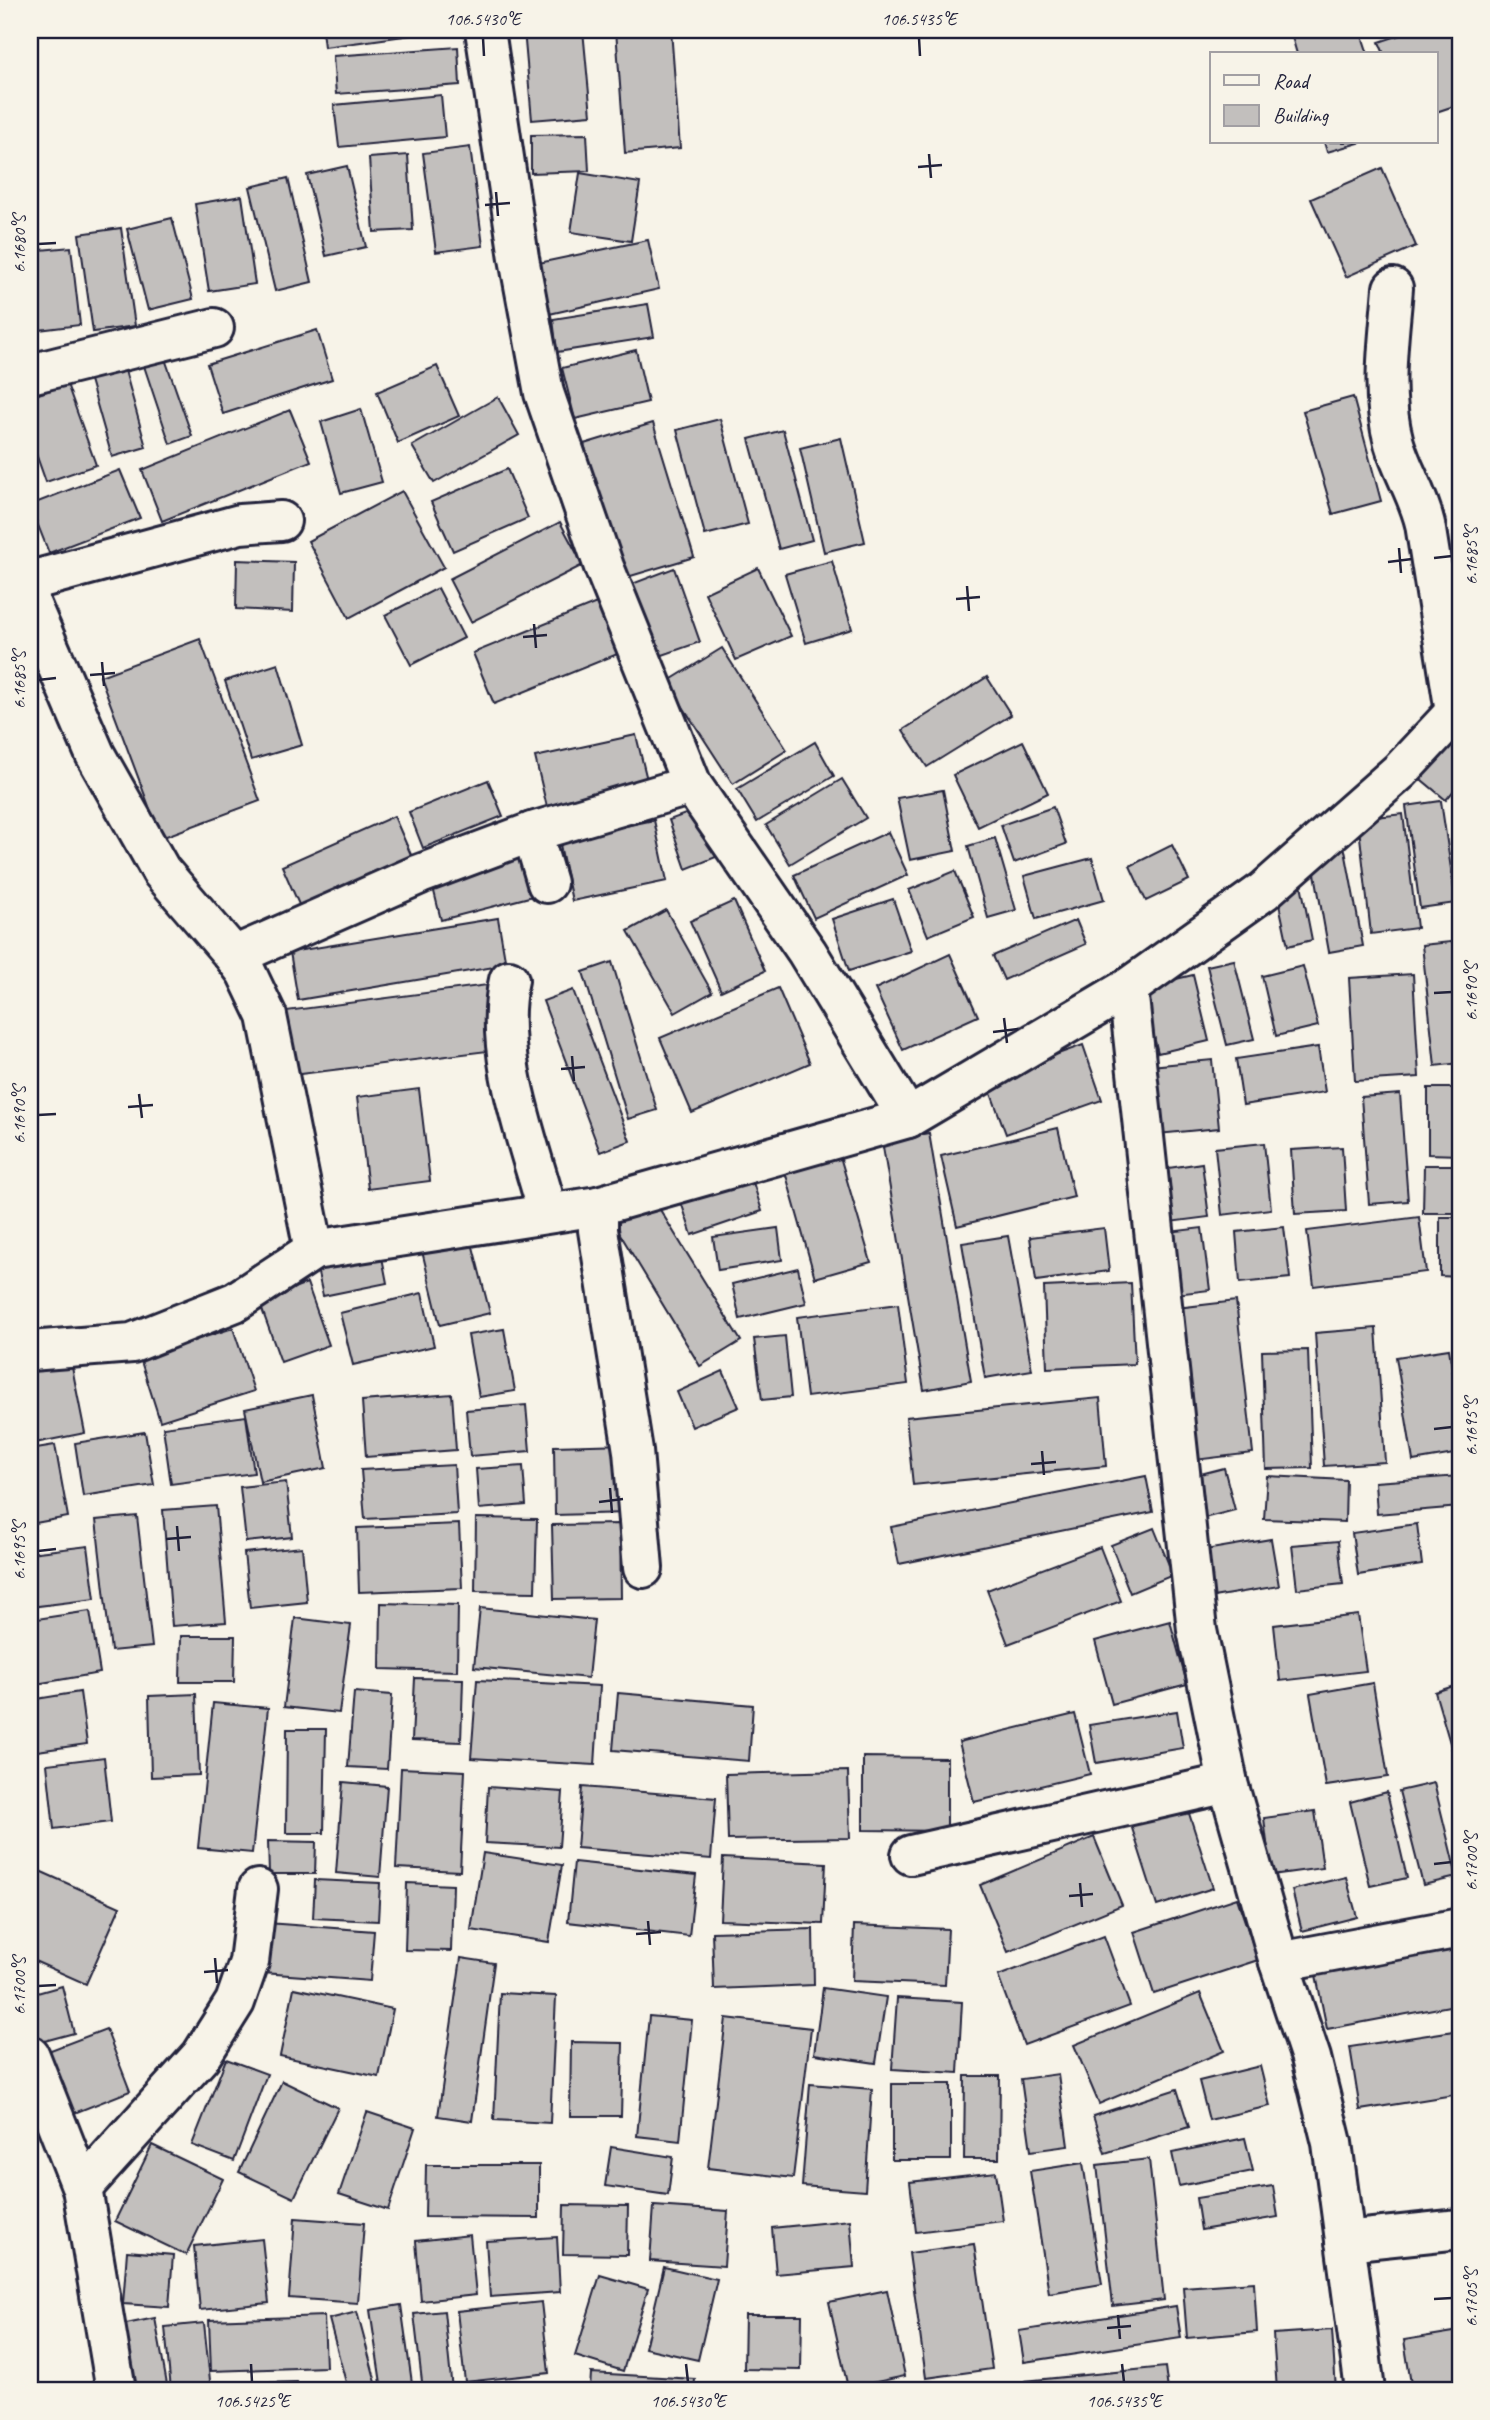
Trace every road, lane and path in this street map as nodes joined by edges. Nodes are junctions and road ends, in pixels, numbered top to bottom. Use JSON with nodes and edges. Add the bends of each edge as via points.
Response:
{"nodes":[{"id":1,"x":485,"y":30,"type":"edge"},
{"id":2,"x":1393,"y":288,"type":"dead end"},
{"id":3,"x":214,"y":328,"type":"dead end"},
{"id":4,"x":30,"y":374,"type":"edge"},
{"id":5,"x":281,"y":521,"type":"dead end"},
{"id":6,"x":30,"y":581,"type":"edge"},
{"id":7,"x":30,"y":603,"type":"edge"},
{"id":8,"x":1458,"y":710,"type":"edge"},
{"id":9,"x":692,"y":785,"type":"junction"},
{"id":10,"x":532,"y":832,"type":"junction"},
{"id":11,"x":547,"y":883,"type":"dead end"},
{"id":12,"x":234,"y":956,"type":"junction"},
{"id":13,"x":509,"y":980,"type":"dead end"},
{"id":14,"x":1128,"y":988,"type":"junction"},
{"id":15,"x":908,"y":1118,"type":"junction"},
{"id":16,"x":598,"y":1206,"type":"junction"},
{"id":17,"x":548,"y":1213,"type":"junction"},
{"id":18,"x":313,"y":1251,"type":"junction"},
{"id":19,"x":30,"y":1351,"type":"edge"},
{"id":20,"x":643,"y":1568,"type":"dead end"},
{"id":21,"x":1228,"y":1783,"type":"junction"},
{"id":22,"x":911,"y":1855,"type":"dead end"},
{"id":23,"x":258,"y":1889,"type":"dead end"},
{"id":24,"x":1460,"y":1928,"type":"edge"},
{"id":25,"x":1279,"y":1962,"type":"junction"},
{"id":26,"x":30,"y":2056,"type":"edge"},
{"id":27,"x":82,"y":2188,"type":"junction"},
{"id":28,"x":1460,"y":2229,"type":"edge"},
{"id":29,"x":1345,"y":2241,"type":"junction"},
{"id":30,"x":116,"y":2390,"type":"edge"},
{"id":31,"x":1364,"y":2390,"type":"edge"}],
"edges":[{"from":1,"to":9,"type":"street","via":[[544,393],[604,567]]},
{"from":2,"to":8,"type":"street","via":[[1385,398],[1395,445],[1418,495],[1425,524]]},
{"from":3,"to":4,"type":"street"},
{"from":5,"to":6,"type":"street","via":[[240,524]]},
{"from":7,"to":12,"type":"street","via":[[95,754],[161,871]]},
{"from":8,"to":14,"type":"street","via":[[1400,771],[1264,891]]},
{"from":9,"to":10,"type":"street"},
{"from":9,"to":15,"type":"street","via":[[807,952]]},
{"from":10,"to":11,"type":"street"},
{"from":10,"to":12,"type":"street","via":[[420,874]]},
{"from":12,"to":18,"type":"street","via":[[267,1016]]},
{"from":13,"to":17,"type":"street","via":[[503,1007],[504,1046]]},
{"from":14,"to":15,"type":"street"},
{"from":14,"to":21,"type":"street","via":[[1197,1630]]},
{"from":15,"to":16,"type":"street"},
{"from":16,"to":17,"type":"street"},
{"from":16,"to":20,"type":"street","via":[[633,1451]]},
{"from":17,"to":18,"type":"street"},
{"from":18,"to":19,"type":"street","via":[[235,1302],[132,1343]]},
{"from":21,"to":22,"type":"street"},
{"from":21,"to":25,"type":"street"},
{"from":23,"to":27,"type":"street","via":[[249,1962],[234,2002],[201,2056]]},
{"from":24,"to":25,"type":"street"},
{"from":25,"to":29,"type":"street","via":[[1311,2058],[1332,2143]]},
{"from":26,"to":27,"type":"street"},
{"from":27,"to":30,"type":"street"},
{"from":28,"to":29,"type":"street"},
{"from":29,"to":31,"type":"street"}]}
